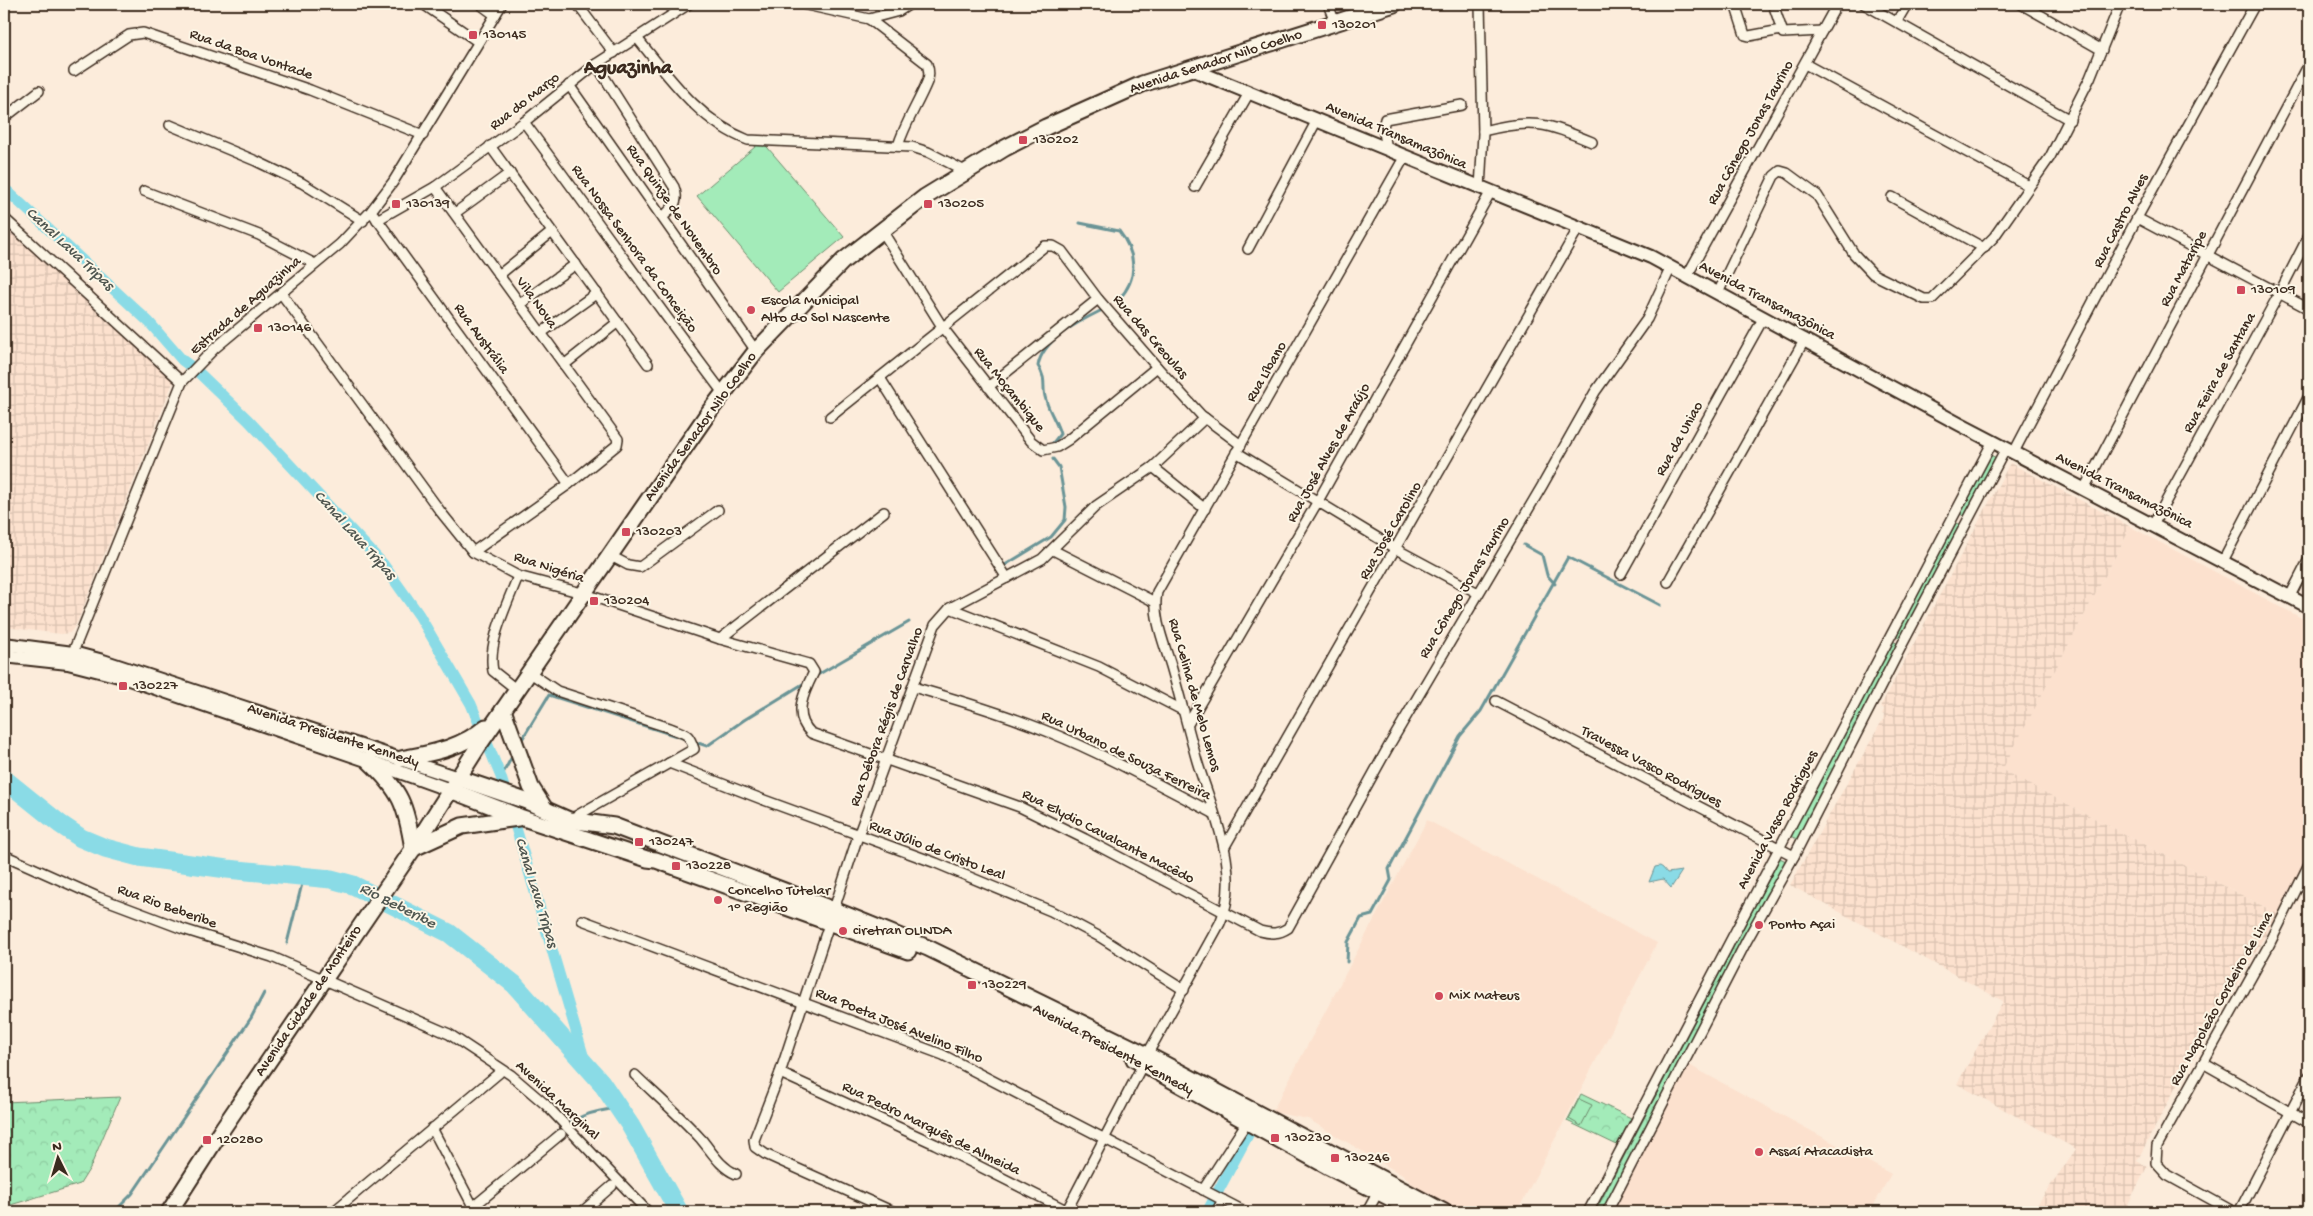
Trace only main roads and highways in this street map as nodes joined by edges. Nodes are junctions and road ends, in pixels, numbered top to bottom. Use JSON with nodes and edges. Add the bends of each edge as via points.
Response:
{"nodes":[{"id":1,"x":1394,"y":4,"type":"edge"},
{"id":2,"x":499,"y":716,"type":"junction"},
{"id":3,"x":479,"y":738,"type":"junction"},
{"id":4,"x":400,"y":759,"type":"road end"},
{"id":5,"x":368,"y":760,"type":"road end"},
{"id":6,"x":454,"y":784,"type":"junction"},
{"id":7,"x":547,"y":812,"type":"junction"},
{"id":8,"x":497,"y":813,"type":"junction"},
{"id":9,"x":569,"y":827,"type":"junction"},
{"id":10,"x":413,"y":848,"type":"junction"},
{"id":11,"x":832,"y":916,"type":"junction"},
{"id":12,"x":1145,"y":1059,"type":"junction"},
{"id":13,"x":169,"y":1212,"type":"edge"},
{"id":14,"x":1418,"y":1212,"type":"edge"},
{"id":15,"x":1444,"y":1212,"type":"edge"}],
"edges":[{"from":1,"to":2,"type":"main road","name":"Avenida Senador Nilo Coelho","via":[[1135,87],[1046,127],[965,172],[881,229],[844,261],[756,351],[723,393]]},
{"from":2,"to":3,"type":"main road","name":"Avenida Senador Nilo Coelho"},
{"from":2,"to":7,"type":"main road","via":[[534,793]]},
{"from":3,"to":4,"type":"main road","via":[[440,752]]},
{"from":3,"to":6,"type":"main road","name":"Avenida Senador Nilo Coelho"},
{"from":5,"to":10,"type":"main road","via":[[398,793],[407,813]]},
{"from":6,"to":7,"type":"main road","name":"Avenida Presidente Kennedy","via":[[491,789]]},
{"from":6,"to":8,"type":"main road","name":"Avenida Presidente Kennedy"},
{"from":6,"to":10,"type":"main road","name":"Avenida Cidade de Monteiro"},
{"from":7,"to":9,"type":"main road","name":"Avenida Presidente Kennedy"},
{"from":8,"to":9,"type":"main road","name":"Avenida Presidente Kennedy"},
{"from":8,"to":10,"type":"main road"},
{"from":9,"to":11,"type":"main road","name":"Avenida Presidente Kennedy","via":[[645,850],[656,860]]},
{"from":9,"to":11,"type":"main road","name":"Avenida Presidente Kennedy","via":[[614,826],[753,878]]},
{"from":10,"to":13,"type":"main road","name":"Avenida Cidade de Monteiro"},
{"from":11,"to":12,"type":"main road","name":"Avenida Presidente Kennedy","via":[[952,960]]},
{"from":12,"to":14,"type":"main road","name":"Avenida Presidente Kennedy","via":[[1247,1122]]},
{"from":12,"to":15,"type":"main road","name":"Avenida Presidente Kennedy"}]}
